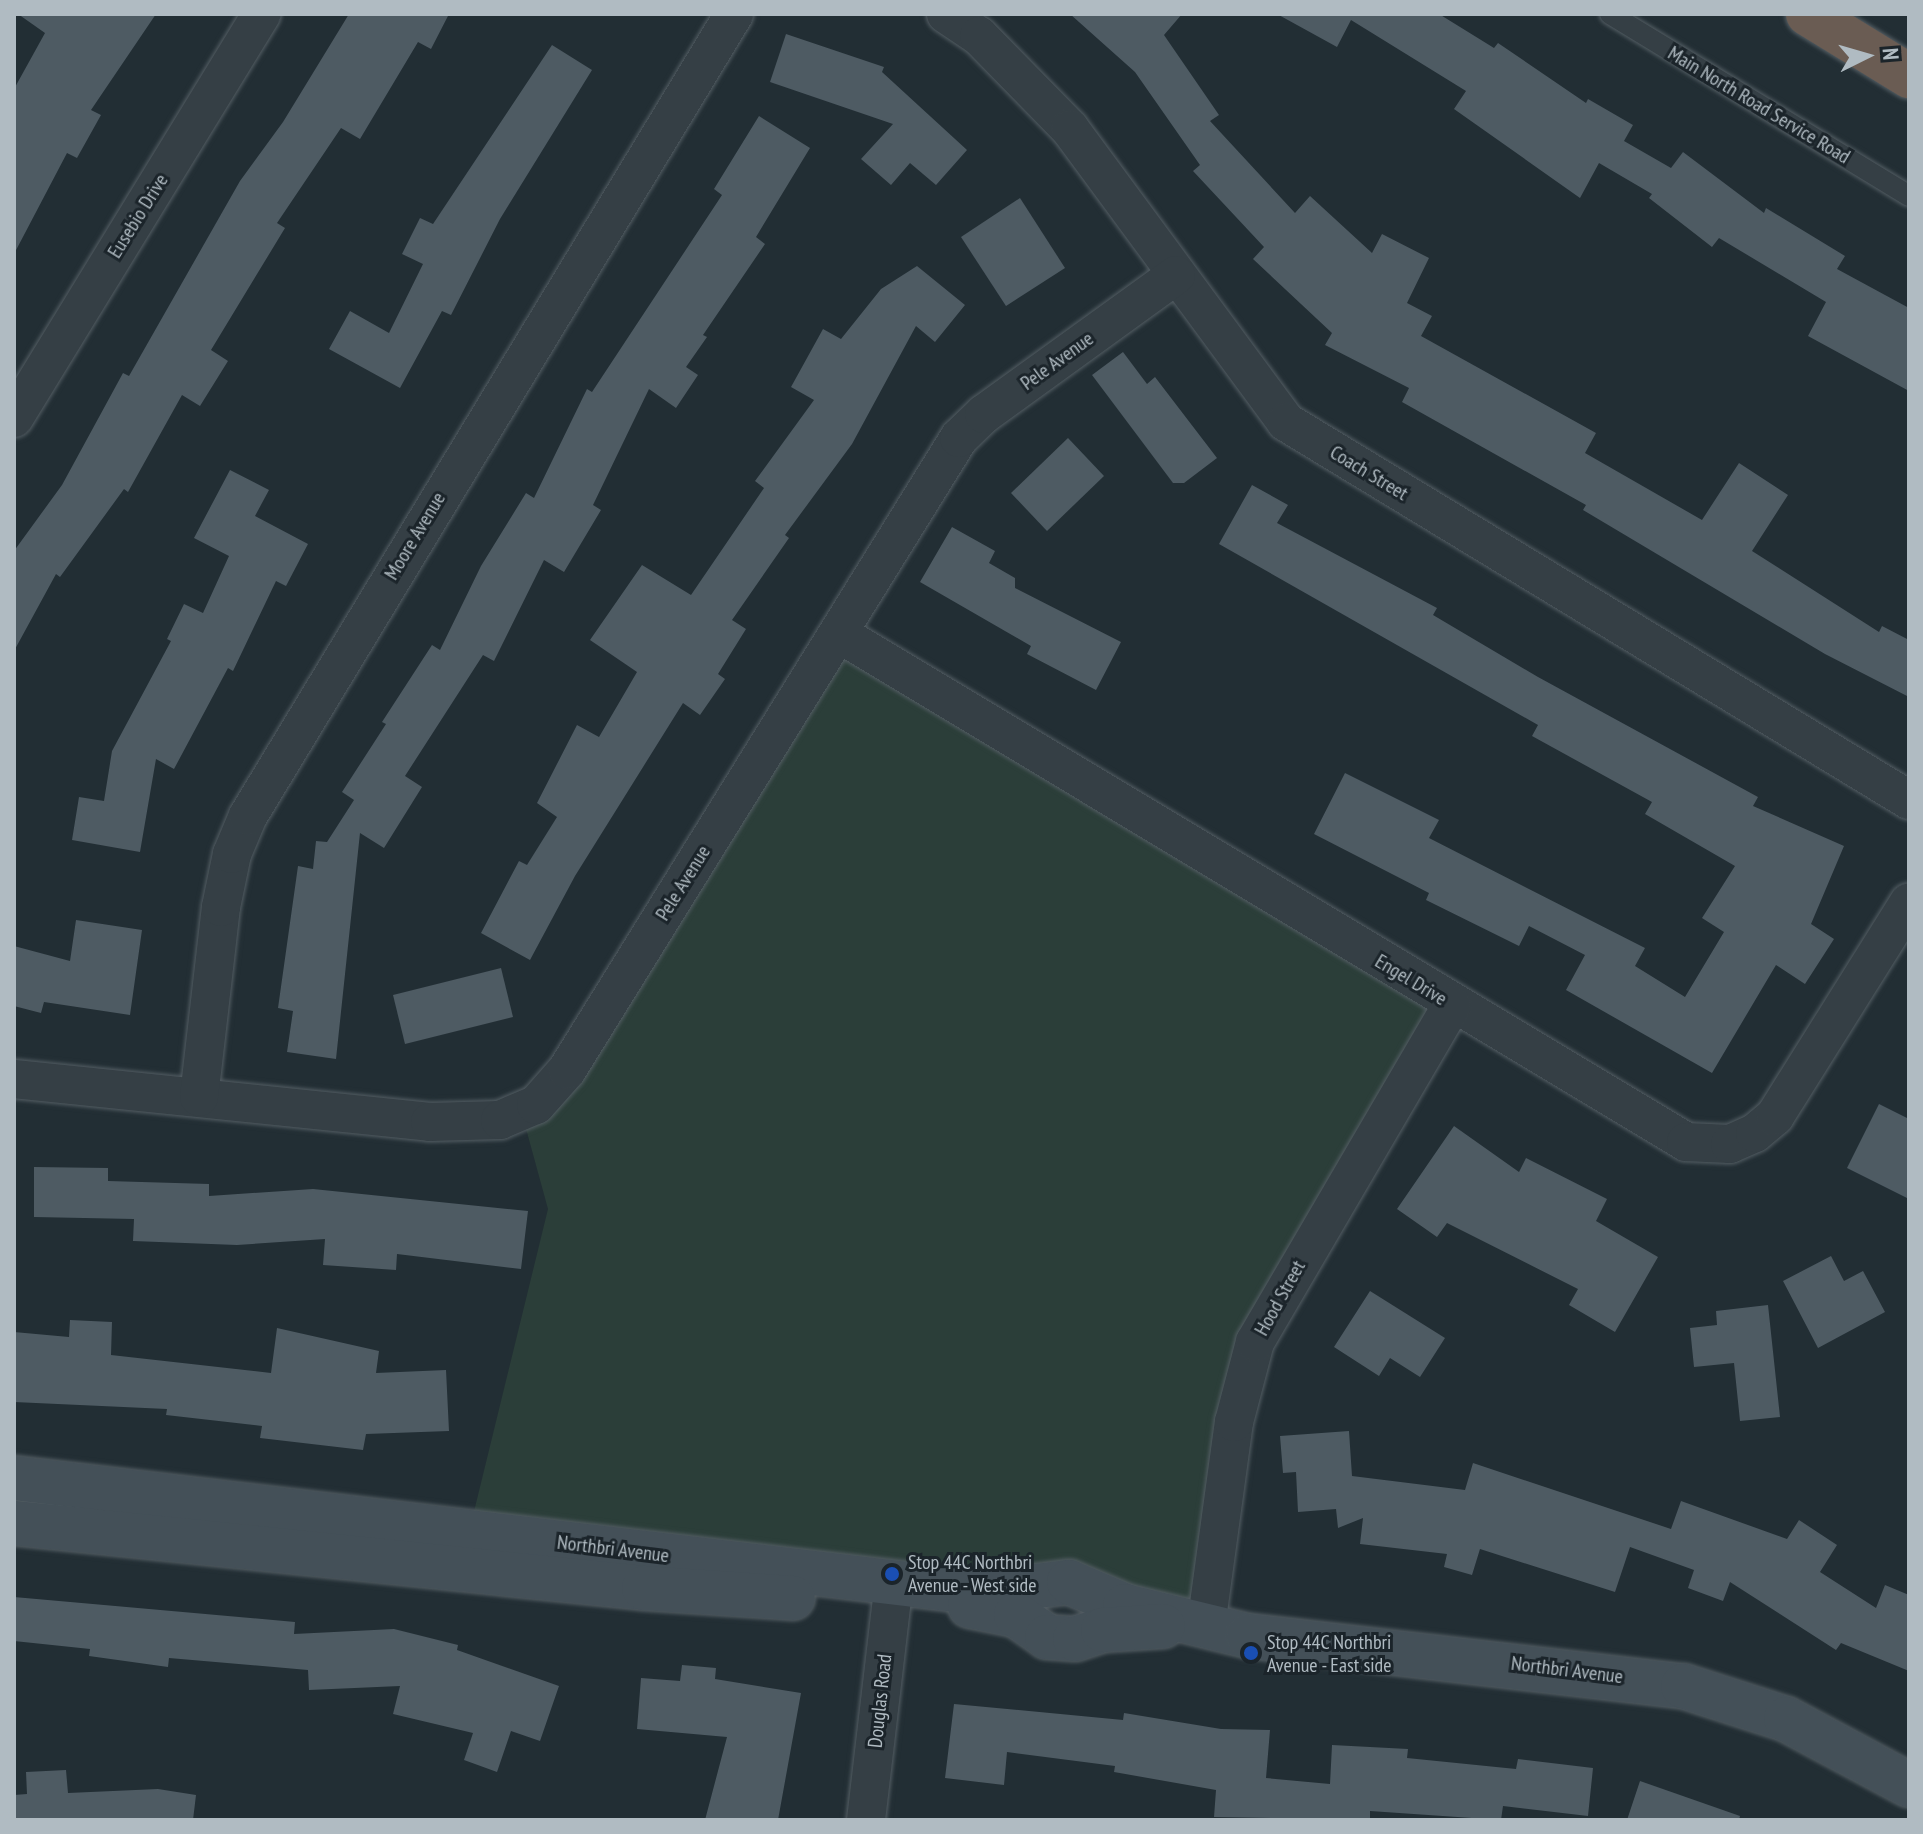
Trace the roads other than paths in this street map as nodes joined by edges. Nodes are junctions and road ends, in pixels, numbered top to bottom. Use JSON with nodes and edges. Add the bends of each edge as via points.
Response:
{"nodes":[{"id":1,"x":262,"y":14,"type":"edge"},
{"id":2,"x":734,"y":14,"type":"edge"},
{"id":3,"x":946,"y":14,"type":"edge"},
{"id":4,"x":1610,"y":14,"type":"edge"},
{"id":5,"x":1808,"y":14,"type":"edge"},
{"id":6,"x":1909,"y":76,"type":"edge"},
{"id":7,"x":1909,"y":196,"type":"edge"},
{"id":8,"x":1176,"y":275,"type":"junction"},
{"id":9,"x":14,"y":418,"type":"edge"},
{"id":10,"x":838,"y":633,"type":"junction"},
{"id":11,"x":1909,"y":800,"type":"edge"},
{"id":12,"x":1909,"y":902,"type":"edge"},
{"id":13,"x":1452,"y":1005,"type":"junction"},
{"id":14,"x":14,"y":1079,"type":"edge"},
{"id":15,"x":199,"y":1097,"type":"junction"},
{"id":16,"x":14,"y":1478,"type":"edge"},
{"id":17,"x":14,"y":1523,"type":"edge"},
{"id":18,"x":892,"y":1593,"type":"junction"},
{"id":19,"x":1206,"y":1626,"type":"junction"},
{"id":20,"x":1909,"y":1785,"type":"edge"},
{"id":21,"x":866,"y":1820,"type":"edge"}],
"edges":[{"from":1,"to":9,"type":"street","name":"Eusebio Drive"},
{"from":2,"to":15,"type":"street","name":"Moore Avenue","via":[[248,816],[232,854],[221,907]]},
{"from":3,"to":8,"type":"street","name":"Coach Street","via":[[979,36],[1070,129]]},
{"from":4,"to":7,"type":"lane","name":"Main North Road Service Road"},
{"from":5,"to":6,"type":"highway"},
{"from":8,"to":10,"type":"street","name":"Pele Avenue","via":[[984,414],[959,438]]},
{"from":8,"to":11,"type":"street","name":"Coach Street","via":[[1286,422]]},
{"from":10,"to":13,"type":"street","name":"Engel Drive"},
{"from":10,"to":15,"type":"street","name":"Pele Avenue","via":[[567,1070],[536,1105],[500,1120],[430,1122]]},
{"from":12,"to":13,"type":"street","name":"Engel Drive","via":[[1775,1116],[1730,1144],[1686,1142],[1669,1135]]},
{"from":13,"to":19,"type":"street","name":"Hood Street","via":[[1255,1342],[1234,1422]]},
{"from":14,"to":15,"type":"street","name":"Pele Avenue"},
{"from":16,"to":18,"type":"street","name":"Northbri Avenue"},
{"from":17,"to":18,"type":"street","name":"Northbri Avenue","via":[[644,1588]]},
{"from":18,"to":19,"type":"street","name":"Northbri Avenue","via":[[985,1606],[1016,1615],[1047,1637],[1075,1639],[1144,1626]]},
{"from":18,"to":21,"type":"street","name":"Douglas Road"},
{"from":19,"to":20,"type":"street","name":"Northbri Avenue","via":[[1248,1636],[1683,1686],[1786,1719]]}]}
